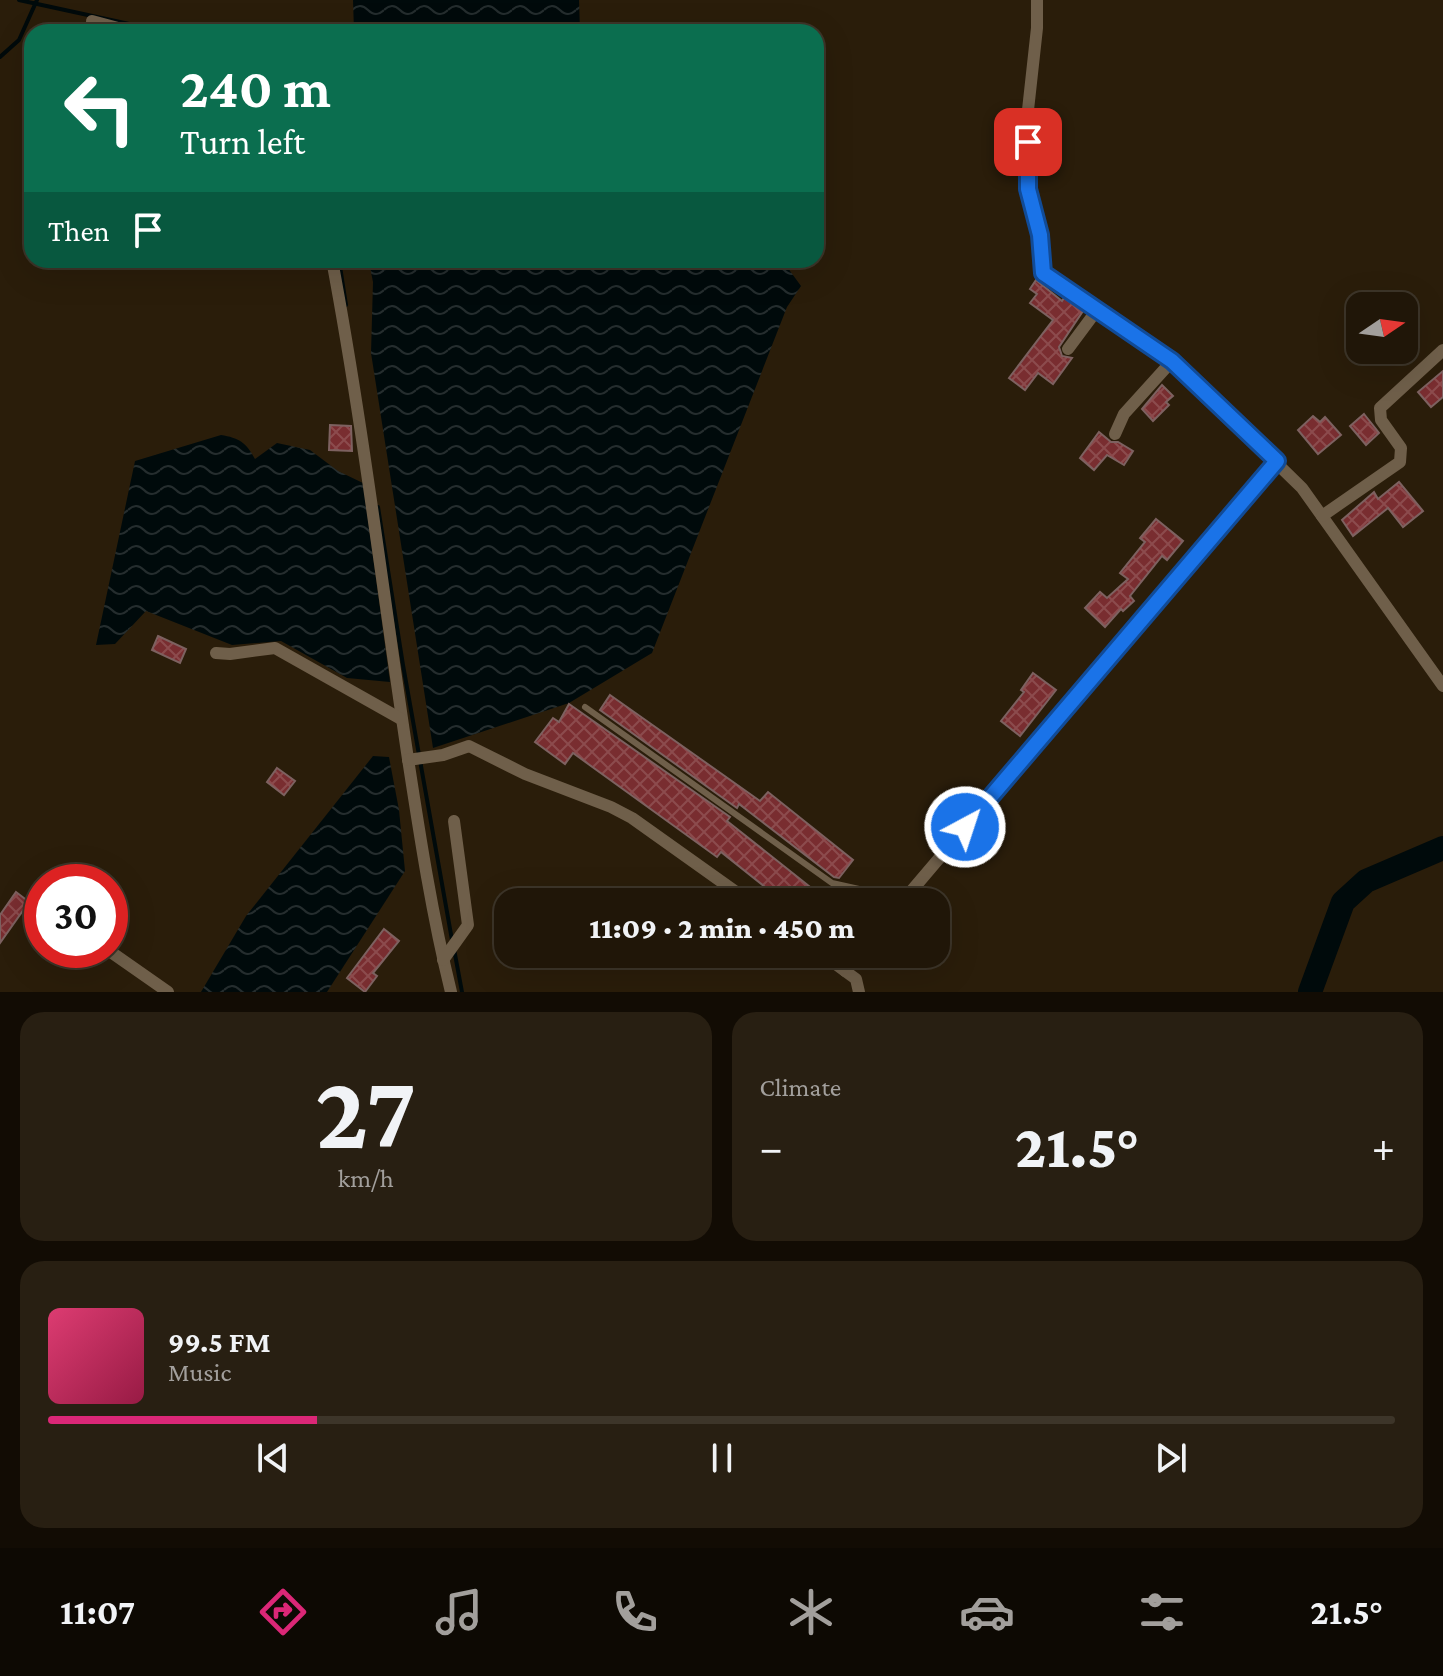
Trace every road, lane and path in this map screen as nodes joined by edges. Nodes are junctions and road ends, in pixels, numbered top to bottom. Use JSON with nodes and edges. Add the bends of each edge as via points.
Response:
{"nodes":[{"id":1,"x":1037,"y":0,"type":"edge"},
{"id":2,"x":92,"y":21,"type":"dead end"},
{"id":3,"x":103,"y":24,"type":"edge"},
{"id":4,"x":333,"y":268,"type":"edge"},
{"id":5,"x":1097,"y":310,"type":"junction"},
{"id":6,"x":1068,"y":349,"type":"dead end"},
{"id":7,"x":1443,"y":350,"type":"edge"},
{"id":8,"x":1172,"y":361,"type":"junction"},
{"id":9,"x":1115,"y":434,"type":"dead end"},
{"id":10,"x":1277,"y":461,"type":"junction"},
{"id":11,"x":1322,"y":516,"type":"junction"},
{"id":12,"x":216,"y":653,"type":"dead end"},
{"id":13,"x":1443,"y":686,"type":"edge"},
{"id":14,"x":585,"y":707,"type":"dead end"},
{"id":15,"x":401,"y":719,"type":"junction"},
{"id":16,"x":416,"y":759,"type":"junction"},
{"id":17,"x":454,"y":821,"type":"dead end"},
{"id":18,"x":730,"y":888,"type":"edge"},
{"id":19,"x":852,"y":888,"type":"edge"},
{"id":20,"x":914,"y":888,"type":"edge"},
{"id":21,"x":447,"y":955,"type":"junction"},
{"id":22,"x":128,"y":964,"type":"edge"},
{"id":23,"x":841,"y":968,"type":"edge"},
{"id":24,"x":847,"y":968,"type":"edge"},
{"id":25,"x":845,"y":971,"type":"junction"},
{"id":26,"x":168,"y":992,"type":"edge"},
{"id":27,"x":451,"y":992,"type":"edge"},
{"id":28,"x":859,"y":992,"type":"edge"}],
"edges":[{"from":1,"to":5,"type":"street","via":[[1027,119],[1028,189],[1043,273]]},
{"from":2,"to":3,"type":"street"},
{"from":4,"to":15,"type":"street"},
{"from":5,"to":6,"type":"street"},
{"from":5,"to":8,"type":"street"},
{"from":7,"to":11,"type":"street","via":[[1380,408],[1381,420],[1401,448],[1400,462]]},
{"from":8,"to":9,"type":"street","via":[[1124,414]]},
{"from":8,"to":10,"type":"street"},
{"from":10,"to":11,"type":"street"},
{"from":10,"to":20,"type":"street"},
{"from":11,"to":13,"type":"street"},
{"from":12,"to":15,"type":"street","via":[[275,648]]},
{"from":14,"to":19,"type":"lane","via":[[832,883]]},
{"from":15,"to":16,"type":"street"},
{"from":16,"to":18,"type":"street","via":[[474,748],[632,818]]},
{"from":16,"to":21,"type":"street"},
{"from":17,"to":21,"type":"street","via":[[468,925]]},
{"from":21,"to":27,"type":"street"},
{"from":22,"to":26,"type":"street"},
{"from":23,"to":25,"type":"street"},
{"from":24,"to":25,"type":"street"},
{"from":25,"to":28,"type":"street","via":[[856,979]]}]}
